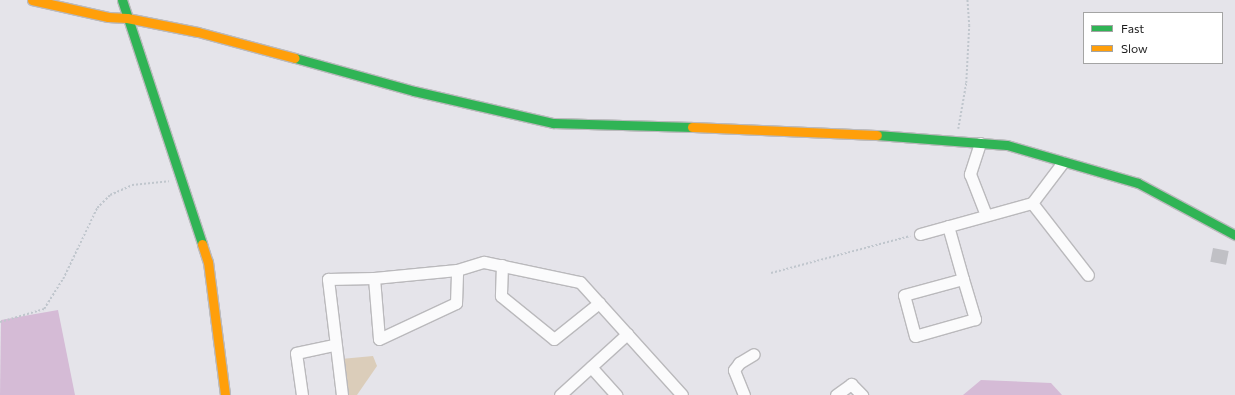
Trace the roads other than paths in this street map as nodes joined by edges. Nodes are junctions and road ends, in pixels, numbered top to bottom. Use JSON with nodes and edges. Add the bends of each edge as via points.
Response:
{"nodes":[{"id":1,"x":32,"y":0,"type":"edge"},
{"id":2,"x":122,"y":0,"type":"edge"},
{"id":3,"x":127,"y":18,"type":"junction"},
{"id":4,"x":980,"y":143,"type":"junction"},
{"id":5,"x":1063,"y":162,"type":"junction"},
{"id":6,"x":1032,"y":203,"type":"junction"},
{"id":7,"x":986,"y":215,"type":"junction"},
{"id":8,"x":948,"y":226,"type":"junction"},
{"id":9,"x":920,"y":234,"type":"road end"},
{"id":10,"x":1235,"y":235,"type":"edge"},
{"id":11,"x":502,"y":265,"type":"junction"},
{"id":12,"x":457,"y":270,"type":"junction"},
{"id":13,"x":1088,"y":275,"type":"dead end"},
{"id":14,"x":374,"y":278,"type":"junction"},
{"id":15,"x":963,"y":279,"type":"junction"},
{"id":16,"x":599,"y":303,"type":"junction"},
{"id":17,"x":627,"y":334,"type":"junction"},
{"id":18,"x":335,"y":345,"type":"junction"},
{"id":19,"x":754,"y":354,"type":"dead end"},
{"id":20,"x":591,"y":367,"type":"junction"},
{"id":21,"x":225,"y":395,"type":"edge"},
{"id":22,"x":302,"y":395,"type":"edge"},
{"id":23,"x":342,"y":395,"type":"edge"},
{"id":24,"x":560,"y":395,"type":"edge"},
{"id":25,"x":616,"y":395,"type":"edge"},
{"id":26,"x":682,"y":395,"type":"edge"},
{"id":27,"x":744,"y":395,"type":"edge"},
{"id":28,"x":836,"y":395,"type":"edge"},
{"id":29,"x":862,"y":395,"type":"edge"}],
"edges":[{"from":1,"to":3,"type":"street","via":[[108,17]]},
{"from":2,"to":3,"type":"street"},
{"from":3,"to":4,"type":"street","via":[[198,32],[414,91],[553,123],[741,128]]},
{"from":3,"to":21,"type":"street","via":[[208,262]]},
{"from":4,"to":5,"type":"street","via":[[1007,145]]},
{"from":4,"to":7,"type":"street","via":[[970,174]]},
{"from":5,"to":6,"type":"street"},
{"from":5,"to":10,"type":"street","via":[[1138,183]]},
{"from":6,"to":7,"type":"street"},
{"from":6,"to":13,"type":"street"},
{"from":7,"to":8,"type":"street"},
{"from":8,"to":9,"type":"street"},
{"from":8,"to":15,"type":"street"},
{"from":11,"to":12,"type":"street","via":[[484,262]]},
{"from":11,"to":16,"type":"street","via":[[580,282]]},
{"from":11,"to":16,"type":"street","via":[[501,296],[554,339]]},
{"from":12,"to":14,"type":"street"},
{"from":12,"to":14,"type":"street","via":[[456,303],[379,339]]},
{"from":14,"to":18,"type":"street","via":[[328,279]]},
{"from":15,"to":15,"type":"street","via":[[975,319],[915,336],[904,295]]},
{"from":16,"to":17,"type":"street"},
{"from":17,"to":20,"type":"street"},
{"from":17,"to":26,"type":"street"},
{"from":18,"to":22,"type":"street","via":[[296,353]]},
{"from":18,"to":23,"type":"street"},
{"from":19,"to":27,"type":"street","via":[[739,362],[734,370]]},
{"from":20,"to":24,"type":"street"},
{"from":20,"to":25,"type":"street"},
{"from":28,"to":29,"type":"street","via":[[851,384]]}]}
